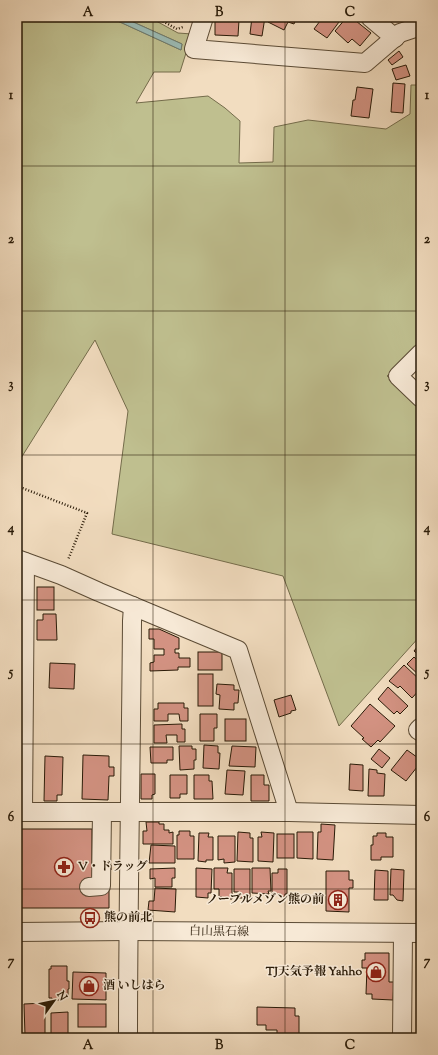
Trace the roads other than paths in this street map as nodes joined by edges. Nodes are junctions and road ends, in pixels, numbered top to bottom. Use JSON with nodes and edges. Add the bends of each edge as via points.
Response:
{"nodes":[{"id":1,"x":204,"y":17,"type":"edge"},
{"id":2,"x":370,"y":17,"type":"edge"},
{"id":3,"x":421,"y":26,"type":"edge"},
{"id":4,"x":395,"y":38,"type":"junction"},
{"id":5,"x":421,"y":353,"type":"edge"},
{"id":6,"x":421,"y":398,"type":"edge"},
{"id":7,"x":21,"y":560,"type":"edge"},
{"id":8,"x":134,"y":606,"type":"junction"},
{"id":9,"x":21,"y":629,"type":"edge"},
{"id":10,"x":421,"y":727,"type":"edge"},
{"id":11,"x":421,"y":732,"type":"edge"},
{"id":12,"x":130,"y":811,"type":"junction"},
{"id":13,"x":20,"y":812,"type":"edge"},
{"id":14,"x":289,"y":812,"type":"junction"},
{"id":15,"x":421,"y":815,"type":"edge"},
{"id":16,"x":102,"y":818,"type":"junction"},
{"id":17,"x":89,"y":887,"type":"dead end"},
{"id":18,"x":128,"y":931,"type":"junction"},
{"id":19,"x":17,"y":932,"type":"edge"},
{"id":20,"x":403,"y":933,"type":"junction"},
{"id":21,"x":421,"y":934,"type":"edge"},
{"id":22,"x":128,"y":1038,"type":"edge"},
{"id":23,"x":402,"y":1038,"type":"edge"}],
"edges":[{"from":1,"to":4,"type":"street","via":[[194,49],[365,63]]},
{"from":2,"to":4,"type":"street"},
{"from":3,"to":4,"type":"street","via":[[400,33]]},
{"from":5,"to":6,"type":"street","via":[[398,376]]},
{"from":7,"to":8,"type":"street"},
{"from":7,"to":9,"type":"street"},
{"from":8,"to":12,"type":"street"},
{"from":8,"to":14,"type":"street","via":[[238,650]]},
{"from":9,"to":13,"type":"street"},
{"from":10,"to":11,"type":"street","via":[[418,730]]},
{"from":12,"to":14,"type":"street"},
{"from":12,"to":16,"type":"street"},
{"from":12,"to":18,"type":"street"},
{"from":13,"to":16,"type":"street"},
{"from":14,"to":15,"type":"street"},
{"from":16,"to":17,"type":"street","via":[[101,886]]},
{"from":18,"to":19,"type":"street","name":"白山黒石線"},
{"from":18,"to":20,"type":"street","name":"白山黒石線"},
{"from":18,"to":22,"type":"street"},
{"from":20,"to":21,"type":"street","name":"白山黒石線"},
{"from":20,"to":23,"type":"street"}]}
